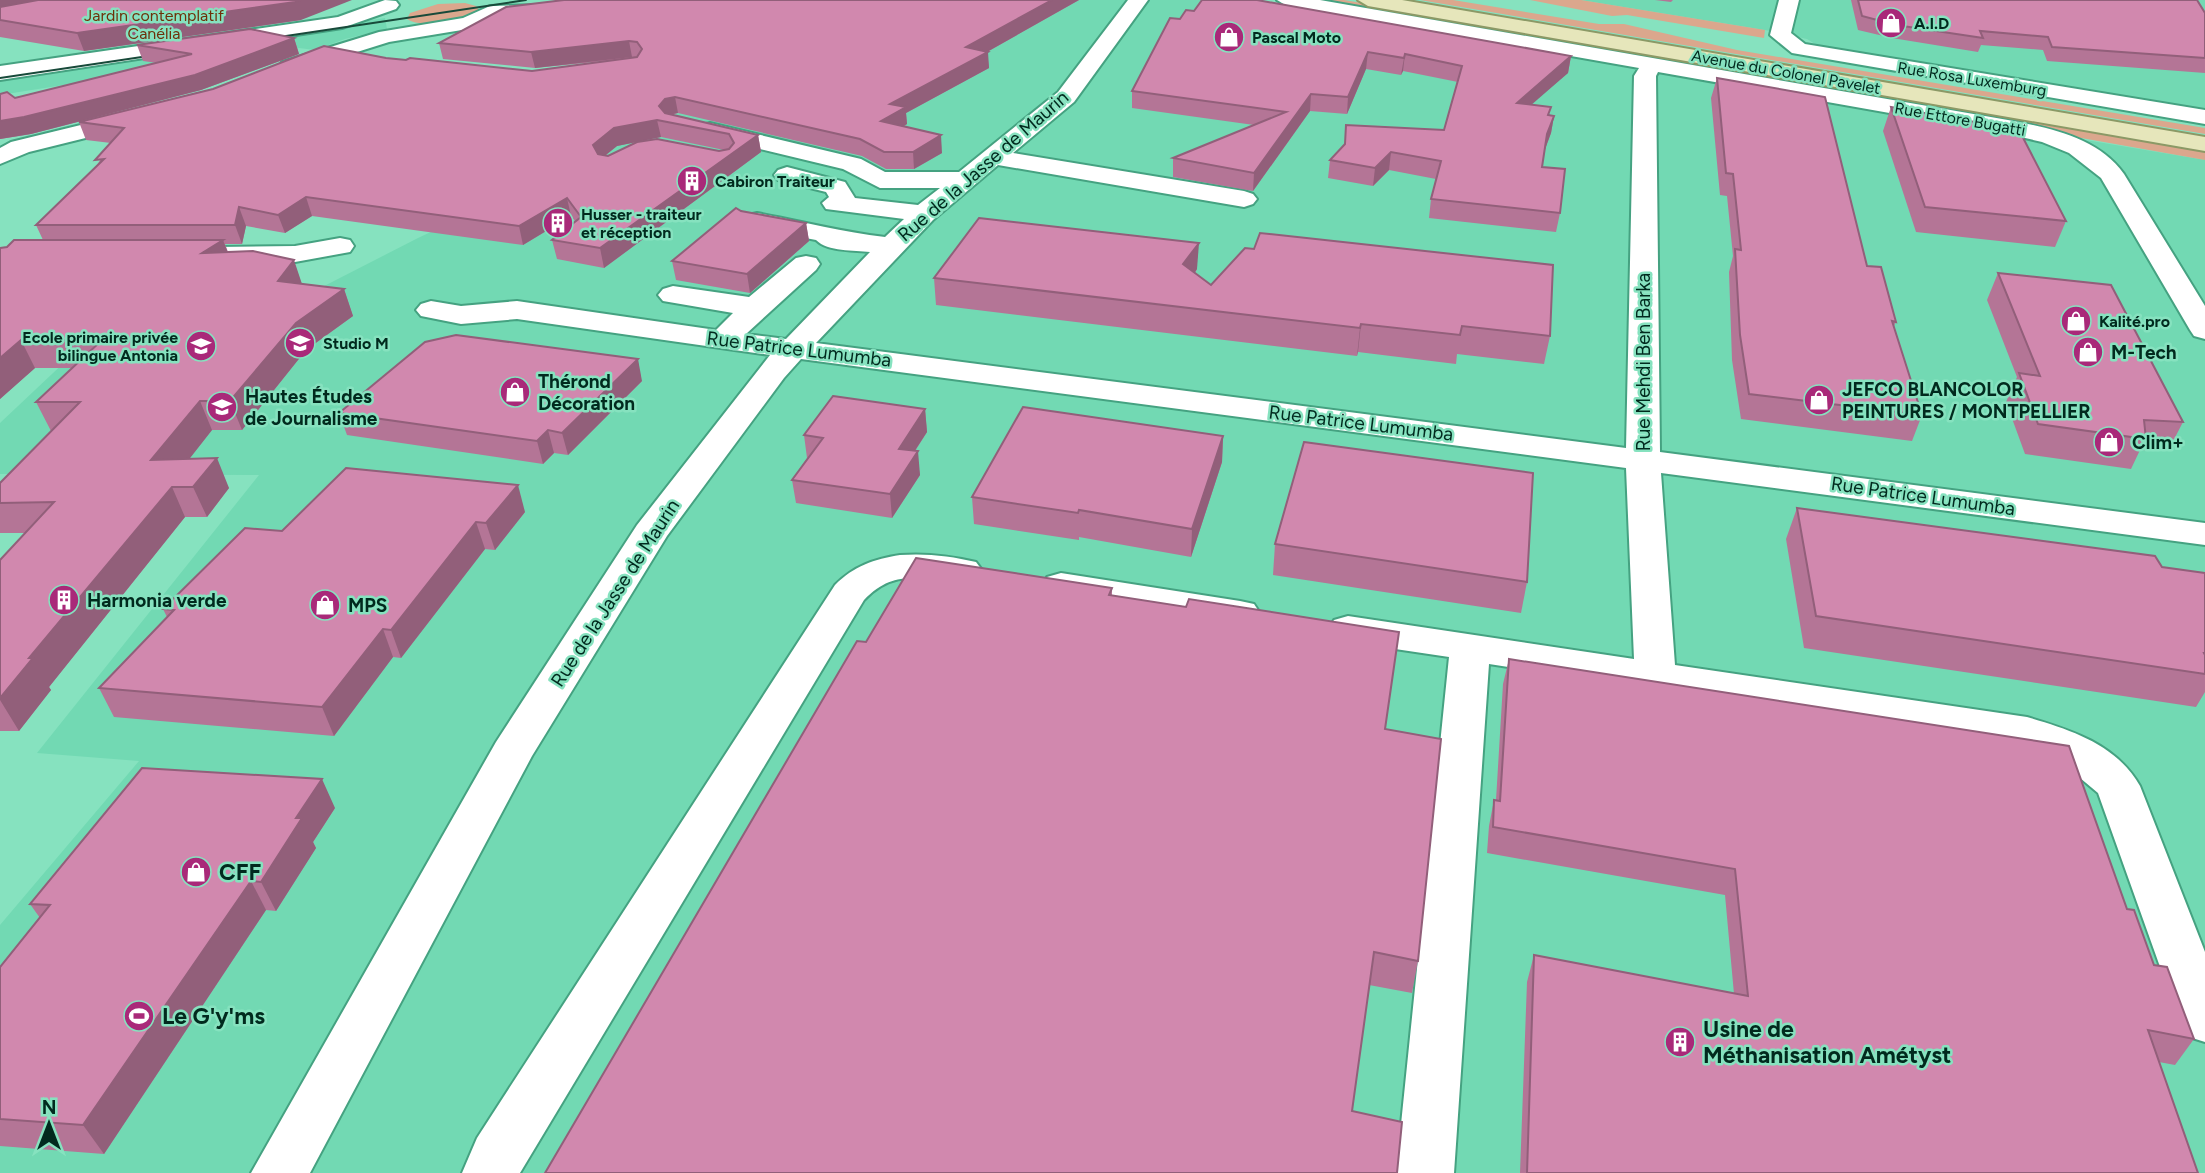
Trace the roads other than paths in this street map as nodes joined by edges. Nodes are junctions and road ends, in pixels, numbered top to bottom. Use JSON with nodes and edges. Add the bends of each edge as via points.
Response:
{"nodes":[{"id":1,"x":614,"y":0,"type":"edge"},
{"id":2,"x":1138,"y":0,"type":"edge"},
{"id":3,"x":1287,"y":0,"type":"edge"},
{"id":4,"x":1368,"y":0,"type":"edge"},
{"id":5,"x":1406,"y":0,"type":"edge"},
{"id":6,"x":1789,"y":0,"type":"edge"},
{"id":7,"x":341,"y":2,"type":"edge"},
{"id":8,"x":481,"y":6,"type":"edge"},
{"id":9,"x":540,"y":12,"type":"junction"},
{"id":10,"x":392,"y":14,"type":"junction"},
{"id":11,"x":456,"y":26,"type":"junction"},
{"id":12,"x":321,"y":55,"type":"junction"},
{"id":13,"x":375,"y":61,"type":"edge"},
{"id":14,"x":1652,"y":65,"type":"junction"},
{"id":15,"x":0,"y":73,"type":"edge"},
{"id":16,"x":272,"y":74,"type":"edge"},
{"id":17,"x":156,"y":113,"type":"edge"},
{"id":18,"x":2205,"y":117,"type":"edge"},
{"id":19,"x":691,"y":126,"type":"edge"},
{"id":20,"x":2205,"y":137,"type":"edge"},
{"id":21,"x":2205,"y":144,"type":"edge"},
{"id":22,"x":7,"y":150,"type":"edge"},
{"id":23,"x":992,"y":157,"type":"junction"},
{"id":24,"x":757,"y":168,"type":"dead end"},
{"id":25,"x":963,"y":180,"type":"junction"},
{"id":26,"x":1244,"y":199,"type":"dead end"},
{"id":27,"x":924,"y":214,"type":"junction"},
{"id":28,"x":753,"y":221,"type":"edge"},
{"id":29,"x":340,"y":246,"type":"dead end"},
{"id":30,"x":891,"y":246,"type":"junction"},
{"id":31,"x":194,"y":255,"type":"edge"},
{"id":32,"x":806,"y":264,"type":"dead end"},
{"id":33,"x":673,"y":295,"type":"dead end"},
{"id":34,"x":755,"y":307,"type":"junction"},
{"id":35,"x":431,"y":310,"type":"dead end"},
{"id":36,"x":2205,"y":330,"type":"edge"},
{"id":37,"x":723,"y":339,"type":"junction"},
{"id":38,"x":794,"y":349,"type":"junction"},
{"id":39,"x":1643,"y":459,"type":"junction"},
{"id":40,"x":2205,"y":534,"type":"edge"},
{"id":41,"x":1471,"y":648,"type":"junction"},
{"id":42,"x":1655,"y":668,"type":"junction"},
{"id":43,"x":2205,"y":1020,"type":"edge"},
{"id":44,"x":280,"y":1173,"type":"edge"},
{"id":45,"x":491,"y":1173,"type":"edge"},
{"id":46,"x":1425,"y":1173,"type":"edge"}],
"edges":[{"from":1,"to":9,"type":"street"},
{"from":2,"to":23,"type":"street","name":"Rue de la Jasse de Maurin","via":[[1066,97]]},
{"from":3,"to":14,"type":"street","name":"Rue Ettore Bugatti"},
{"from":4,"to":21,"type":"main road","name":"Avenue du Colonel Pavelet"},
{"from":5,"to":20,"type":"main road","name":"Avenue du Colonel Pavelet"},
{"from":6,"to":18,"type":"street","name":"Rue Rosa Luxemburg","via":[[1780,35],[1798,49]]},
{"from":7,"to":10,"type":"street"},
{"from":8,"to":9,"type":"street"},
{"from":8,"to":11,"type":"street","via":[[479,20]]},
{"from":9,"to":11,"type":"street"},
{"from":10,"to":11,"type":"street","via":[[435,28]]},
{"from":10,"to":12,"type":"street"},
{"from":10,"to":15,"type":"street"},
{"from":12,"to":13,"type":"street"},
{"from":12,"to":16,"type":"street"},
{"from":14,"to":36,"type":"street","name":"Rue Ettore Bugatti","via":[[2008,127],[2078,148],[2103,163],[2111,174]]},
{"from":14,"to":39,"type":"street","name":"Rue Mehdi Ben Barka","via":[[1645,76]]},
{"from":17,"to":22,"type":"street"},
{"from":19,"to":25,"type":"street","via":[[852,164],[880,180]]},
{"from":23,"to":25,"type":"street","name":"Rue de la Jasse de Maurin"},
{"from":23,"to":26,"type":"street"},
{"from":24,"to":27,"type":"street","via":[[836,187],[841,204]]},
{"from":25,"to":27,"type":"street","name":"Rue de la Jasse de Maurin"},
{"from":27,"to":30,"type":"street","name":"Rue de la Jasse de Maurin"},
{"from":28,"to":30,"type":"street","via":[[825,233],[831,239]]},
{"from":29,"to":31,"type":"street","via":[[295,254]]},
{"from":30,"to":38,"type":"street","name":"Rue de la Jasse de Maurin"},
{"from":32,"to":34,"type":"street"},
{"from":33,"to":34,"type":"street"},
{"from":34,"to":37,"type":"street"},
{"from":35,"to":37,"type":"street","name":"Rue Patrice Lumumba","via":[[461,315],[517,310]]},
{"from":37,"to":38,"type":"street","name":"Rue Patrice Lumumba"},
{"from":38,"to":39,"type":"street","name":"Rue Patrice Lumumba"},
{"from":38,"to":44,"type":"street","name":"Rue de la Jasse de Maurin","via":[[650,533],[512,753]]},
{"from":39,"to":40,"type":"street","name":"Rue Patrice Lumumba"},
{"from":39,"to":42,"type":"street","name":"Rue Mehdi Ben Barka"},
{"from":41,"to":42,"type":"street"},
{"from":41,"to":45,"type":"street","via":[[913,565],[866,578],[849,593],[497,1156]]},
{"from":41,"to":46,"type":"street"},
{"from":42,"to":43,"type":"street","via":[[2027,732],[2087,756],[2118,786]]}]}
